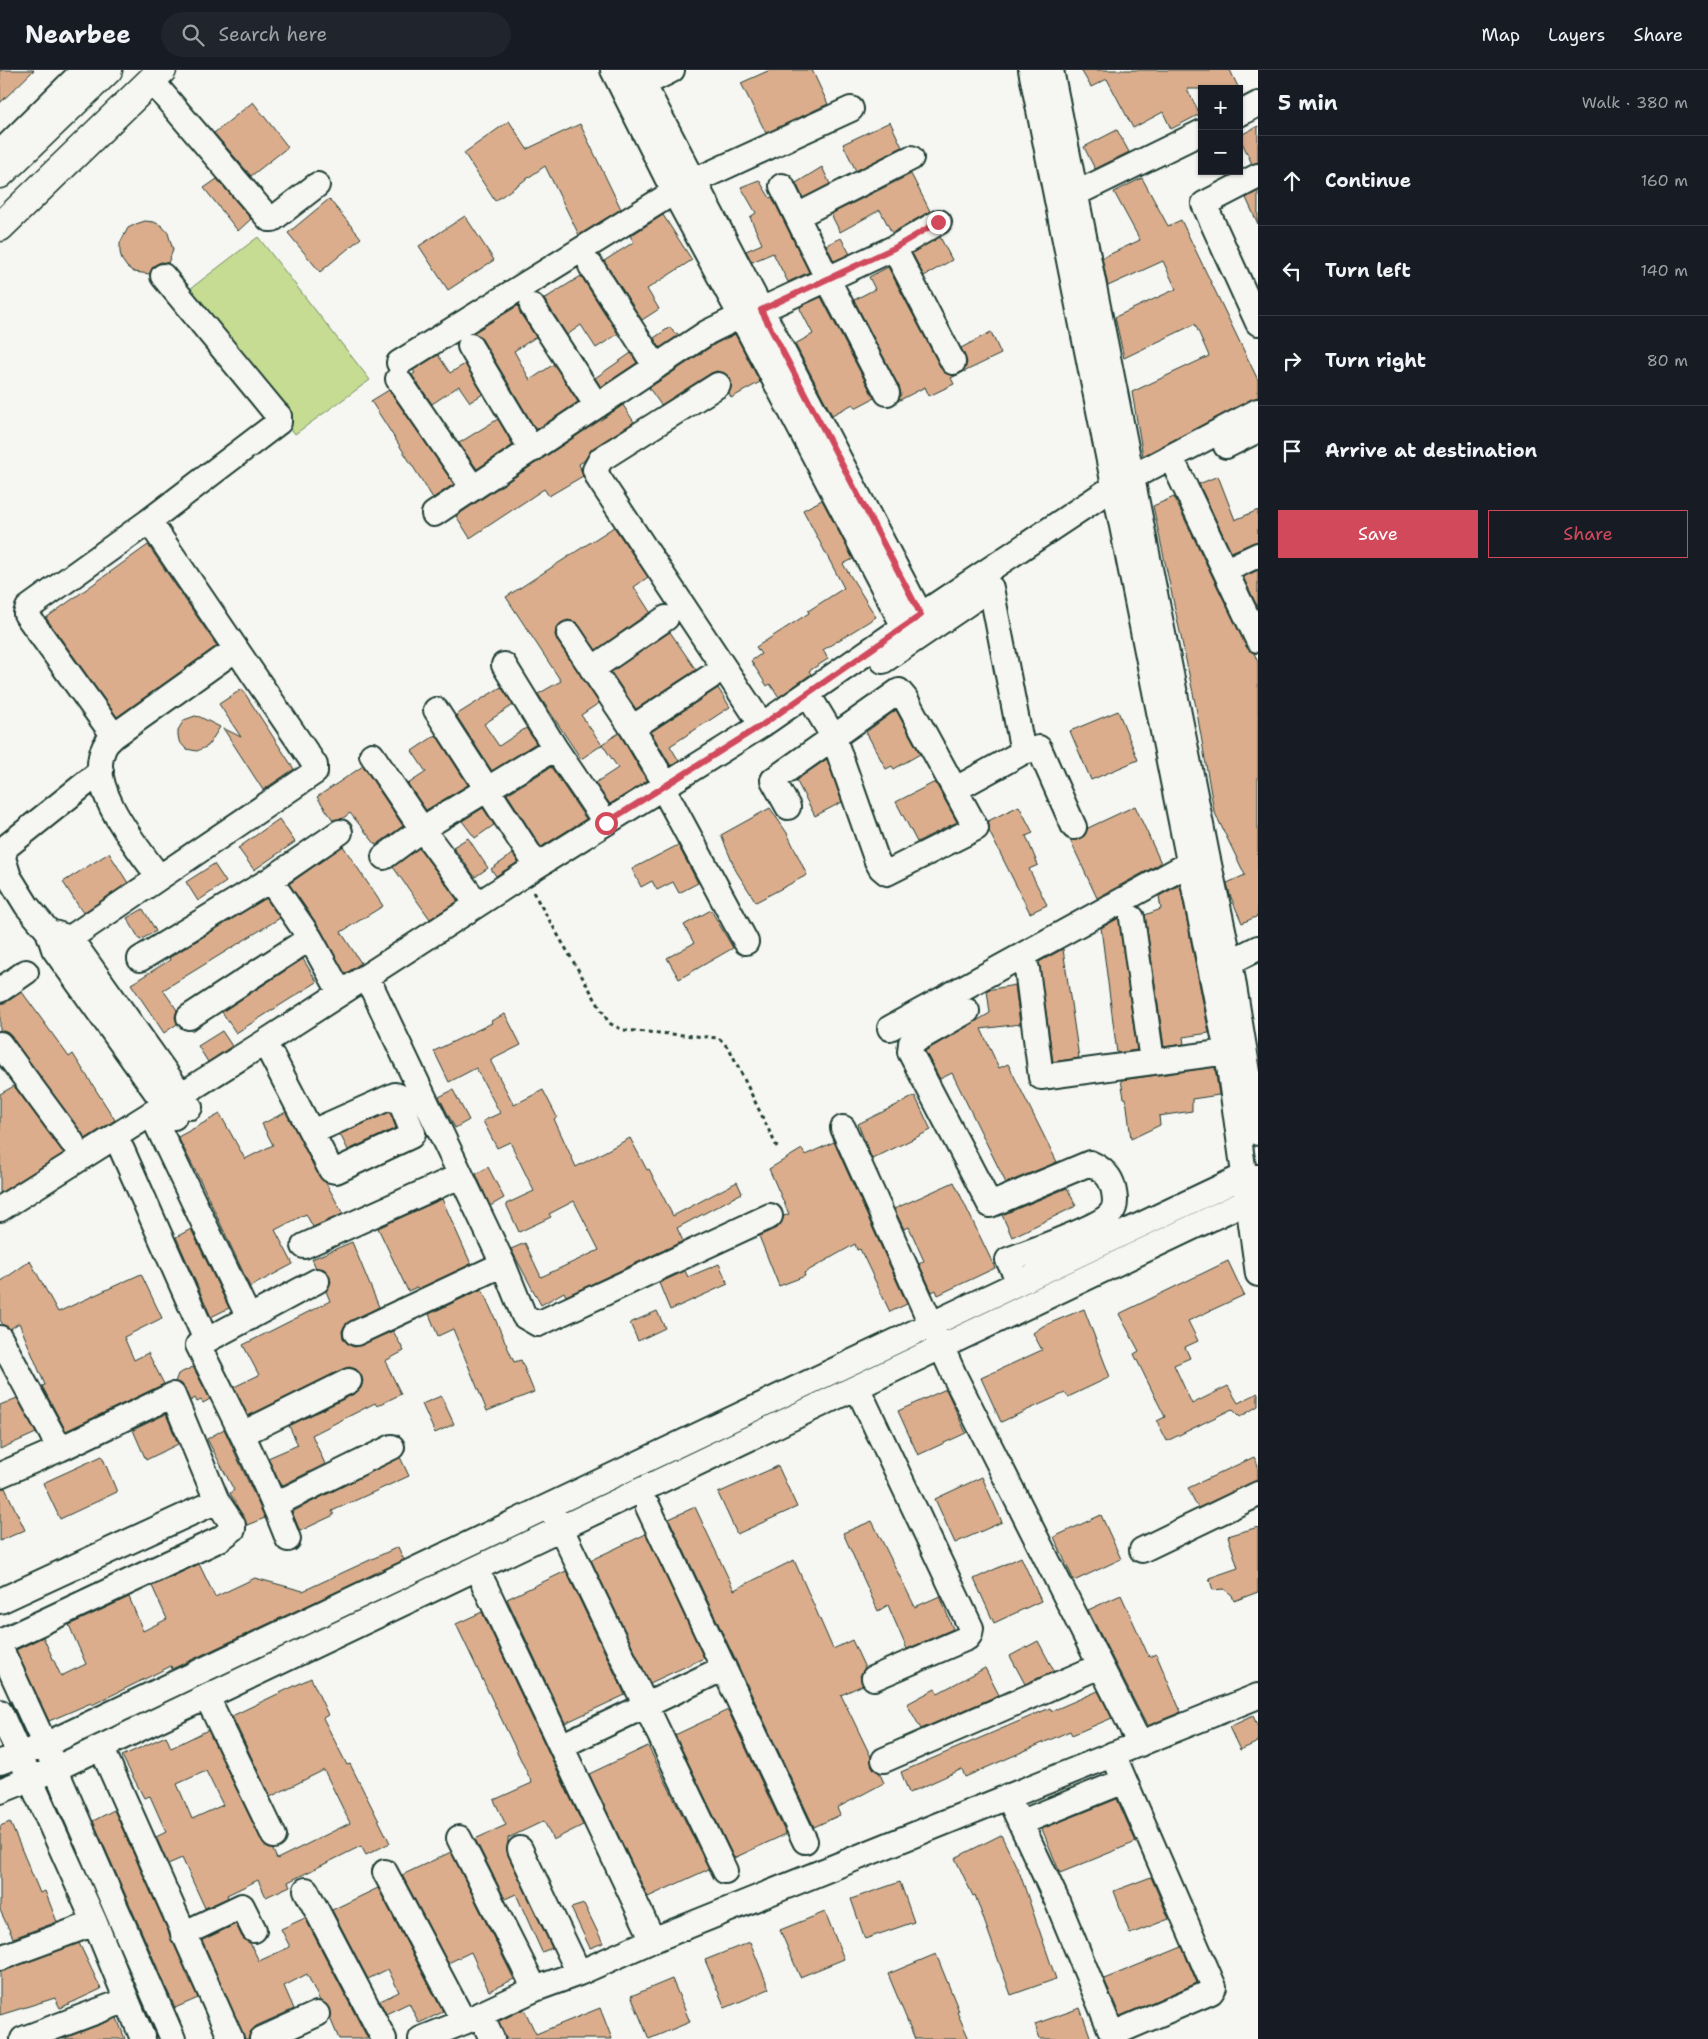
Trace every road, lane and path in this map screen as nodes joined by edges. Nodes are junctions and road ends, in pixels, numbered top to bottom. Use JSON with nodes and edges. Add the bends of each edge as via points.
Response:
{"nodes":[{"id":1,"x":84,"y":70,"type":"edge"},
{"id":2,"x":108,"y":70,"type":"edge"},
{"id":3,"x":613,"y":70,"type":"edge"},
{"id":4,"x":672,"y":70,"type":"edge"},
{"id":5,"x":1031,"y":70,"type":"edge"},
{"id":6,"x":1051,"y":70,"type":"edge"},
{"id":7,"x":156,"y":75,"type":"edge"},
{"id":8,"x":640,"y":77,"type":"edge"},
{"id":9,"x":1258,"y":104,"type":"edge"},
{"id":10,"x":851,"y":109,"type":"dead end"},
{"id":11,"x":1243,"y":112,"type":"edge"},
{"id":12,"x":1198,"y":134,"type":"edge"},
{"id":13,"x":0,"y":153,"type":"edge"},
{"id":14,"x":911,"y":158,"type":"dead end"},
{"id":15,"x":0,"y":174,"type":"edge"},
{"id":16,"x":1258,"y":176,"type":"edge"},
{"id":17,"x":317,"y":185,"type":"dead end"},
{"id":18,"x":684,"y":186,"type":"junction"},
{"id":19,"x":782,"y":186,"type":"dead end"},
{"id":20,"x":1075,"y":194,"type":"junction"},
{"id":21,"x":797,"y":216,"type":"junction"},
{"id":22,"x":938,"y":222,"type":"dead end"},
{"id":23,"x":0,"y":227,"type":"edge"},
{"id":24,"x":894,"y":248,"type":"junction"},
{"id":25,"x":591,"y":266,"type":"dead end"},
{"id":26,"x":163,"y":276,"type":"dead end"},
{"id":27,"x":827,"y":278,"type":"junction"},
{"id":28,"x":532,"y":306,"type":"dead end"},
{"id":29,"x":751,"y":313,"type":"junction"},
{"id":30,"x":1258,"y":323,"type":"edge"},
{"id":31,"x":470,"y":346,"type":"dead end"},
{"id":32,"x":953,"y":362,"type":"dead end"},
{"id":33,"x":656,"y":367,"type":"junction"},
{"id":34,"x":718,"y":385,"type":"dead end"},
{"id":35,"x":887,"y":394,"type":"dead end"},
{"id":36,"x":596,"y":406,"type":"junction"},
{"id":37,"x":1258,"y":411,"type":"edge"},
{"id":38,"x":1258,"y":430,"type":"edge"},
{"id":39,"x":532,"y":450,"type":"junction"},
{"id":40,"x":1177,"y":470,"type":"junction"},
{"id":41,"x":473,"y":488,"type":"junction"},
{"id":42,"x":1125,"y":489,"type":"junction"},
{"id":43,"x":434,"y":514,"type":"dead end"},
{"id":44,"x":149,"y":521,"type":"junction"},
{"id":45,"x":1258,"y":555,"type":"edge"},
{"id":46,"x":1226,"y":570,"type":"junction"},
{"id":47,"x":990,"y":588,"type":"junction"},
{"id":48,"x":666,"y":618,"type":"dead end"},
{"id":49,"x":916,"y":628,"type":"junction"},
{"id":50,"x":569,"y":634,"type":"dead end"},
{"id":51,"x":1258,"y":639,"type":"edge"},
{"id":52,"x":236,"y":649,"type":"junction"},
{"id":53,"x":504,"y":665,"type":"dead end"},
{"id":54,"x":592,"y":669,"type":"junction"},
{"id":55,"x":710,"y":678,"type":"dead end"},
{"id":56,"x":815,"y":706,"type":"junction"},
{"id":57,"x":436,"y":710,"type":"dead end"},
{"id":58,"x":762,"y":725,"type":"junction"},
{"id":59,"x":632,"y":728,"type":"junction"},
{"id":60,"x":114,"y":736,"type":"junction"},
{"id":61,"x":833,"y":736,"type":"junction"},
{"id":62,"x":555,"y":748,"type":"junction"},
{"id":63,"x":1023,"y":752,"type":"junction"},
{"id":64,"x":372,"y":755,"type":"dead end"},
{"id":65,"x":101,"y":771,"type":"junction"},
{"id":66,"x":965,"y":784,"type":"dead end"},
{"id":67,"x":486,"y":790,"type":"junction"},
{"id":68,"x":668,"y":792,"type":"junction"},
{"id":69,"x":788,"y":807,"type":"dead end"},
{"id":70,"x":606,"y":823,"type":"junction"},
{"id":71,"x":1074,"y":827,"type":"dead end"},
{"id":72,"x":422,"y":829,"type":"junction"},
{"id":73,"x":340,"y":832,"type":"dead end"},
{"id":74,"x":384,"y":857,"type":"dead end"},
{"id":75,"x":1198,"y":858,"type":"junction"},
{"id":76,"x":537,"y":866,"type":"junction"},
{"id":77,"x":159,"y":877,"type":"junction"},
{"id":78,"x":270,"y":880,"type":"junction"},
{"id":79,"x":531,"y":889,"type":"junction"},
{"id":80,"x":470,"y":894,"type":"dead end"},
{"id":81,"x":1132,"y":918,"type":"dead end"},
{"id":82,"x":310,"y":938,"type":"junction"},
{"id":83,"x":57,"y":940,"type":"junction"},
{"id":84,"x":746,"y":942,"type":"dead end"},
{"id":85,"x":1258,"y":948,"type":"edge"},
{"id":86,"x":140,"y":959,"type":"dead end"},
{"id":87,"x":1220,"y":963,"type":"junction"},
{"id":88,"x":1027,"y":969,"type":"dead end"},
{"id":89,"x":26,"y":972,"type":"dead end"},
{"id":90,"x":0,"y":990,"type":"edge"},
{"id":91,"x":373,"y":990,"type":"junction"},
{"id":92,"x":340,"y":992,"type":"junction"},
{"id":93,"x":967,"y":1011,"type":"dead end"},
{"id":94,"x":189,"y":1017,"type":"dead end"},
{"id":95,"x":1240,"y":1023,"type":"edge"},
{"id":96,"x":890,"y":1028,"type":"dead end"},
{"id":97,"x":1236,"y":1050,"type":"junction"},
{"id":98,"x":2,"y":1052,"type":"edge"},
{"id":99,"x":272,"y":1056,"type":"junction"},
{"id":100,"x":1152,"y":1061,"type":"junction"},
{"id":101,"x":173,"y":1110,"type":"junction"},
{"id":102,"x":843,"y":1128,"type":"dead end"},
{"id":103,"x":312,"y":1132,"type":"dead end"},
{"id":104,"x":1258,"y":1133,"type":"edge"},
{"id":105,"x":72,"y":1142,"type":"dead end"},
{"id":106,"x":777,"y":1147,"type":"dead end"},
{"id":107,"x":122,"y":1150,"type":"junction"},
{"id":108,"x":460,"y":1176,"type":"junction"},
{"id":109,"x":1251,"y":1177,"type":"edge"},
{"id":110,"x":1253,"y":1199,"type":"edge"},
{"id":111,"x":0,"y":1209,"type":"edge"},
{"id":112,"x":770,"y":1216,"type":"dead end"},
{"id":113,"x":0,"y":1227,"type":"edge"},
{"id":114,"x":304,"y":1246,"type":"dead end"},
{"id":115,"x":503,"y":1264,"type":"junction"},
{"id":116,"x":1258,"y":1274,"type":"edge"},
{"id":117,"x":317,"y":1281,"type":"dead end"},
{"id":118,"x":1020,"y":1282,"type":"junction"},
{"id":119,"x":249,"y":1318,"type":"junction"},
{"id":120,"x":930,"y":1324,"type":"junction"},
{"id":121,"x":356,"y":1333,"type":"dead end"},
{"id":122,"x":0,"y":1338,"type":"edge"},
{"id":123,"x":206,"y":1340,"type":"junction"},
{"id":124,"x":941,"y":1347,"type":"junction"},
{"id":125,"x":349,"y":1381,"type":"dead end"},
{"id":126,"x":857,"y":1387,"type":"junction"},
{"id":127,"x":242,"y":1434,"type":"junction"},
{"id":128,"x":392,"y":1448,"type":"dead end"},
{"id":129,"x":60,"y":1449,"type":"junction"},
{"id":130,"x":0,"y":1475,"type":"edge"},
{"id":131,"x":1258,"y":1494,"type":"edge"},
{"id":132,"x":217,"y":1501,"type":"junction"},
{"id":133,"x":274,"y":1505,"type":"junction"},
{"id":134,"x":550,"y":1505,"type":"junction"},
{"id":135,"x":648,"y":1507,"type":"dead end"},
{"id":136,"x":560,"y":1528,"type":"junction"},
{"id":137,"x":288,"y":1539,"type":"dead end"},
{"id":138,"x":1142,"y":1550,"type":"dead end"},
{"id":139,"x":484,"y":1584,"type":"dead end"},
{"id":140,"x":0,"y":1601,"type":"edge"},
{"id":141,"x":0,"y":1642,"type":"edge"},
{"id":142,"x":0,"y":1647,"type":"edge"},
{"id":143,"x":1100,"y":1666,"type":"junction"},
{"id":144,"x":724,"y":1668,"type":"junction"},
{"id":145,"x":874,"y":1678,"type":"dead end"},
{"id":146,"x":1258,"y":1696,"type":"edge"},
{"id":147,"x":207,"y":1697,"type":"junction"},
{"id":148,"x":646,"y":1706,"type":"junction"},
{"id":149,"x":0,"y":1712,"type":"edge"},
{"id":150,"x":45,"y":1744,"type":"junction"},
{"id":151,"x":1140,"y":1744,"type":"junction"},
{"id":152,"x":561,"y":1746,"type":"junction"},
{"id":153,"x":101,"y":1748,"type":"junction"},
{"id":154,"x":1113,"y":1754,"type":"junction"},
{"id":155,"x":10,"y":1758,"type":"edge"},
{"id":156,"x":884,"y":1760,"type":"dead end"},
{"id":157,"x":55,"y":1769,"type":"junction"},
{"id":158,"x":30,"y":1779,"type":"junction"},
{"id":159,"x":1124,"y":1780,"type":"junction"},
{"id":160,"x":0,"y":1791,"type":"edge"},
{"id":161,"x":1008,"y":1796,"type":"junction"},
{"id":162,"x":1020,"y":1823,"type":"junction"},
{"id":163,"x":274,"y":1836,"type":"dead end"},
{"id":164,"x":459,"y":1838,"type":"dead end"},
{"id":165,"x":805,"y":1841,"type":"dead end"},
{"id":166,"x":520,"y":1849,"type":"dead end"},
{"id":167,"x":725,"y":1870,"type":"dead end"},
{"id":168,"x":385,"y":1872,"type":"dead end"},
{"id":169,"x":306,"y":1890,"type":"dead end"},
{"id":170,"x":95,"y":1923,"type":"junction"},
{"id":171,"x":254,"y":1930,"type":"dead end"},
{"id":172,"x":183,"y":1934,"type":"junction"},
{"id":173,"x":653,"y":1940,"type":"junction"},
{"id":174,"x":0,"y":1958,"type":"edge"},
{"id":175,"x":578,"y":1973,"type":"junction"},
{"id":176,"x":535,"y":1989,"type":"junction"},
{"id":177,"x":126,"y":2000,"type":"junction"},
{"id":178,"x":317,"y":2014,"type":"dead end"},
{"id":179,"x":472,"y":2018,"type":"junction"},
{"id":180,"x":23,"y":2039,"type":"edge"},
{"id":181,"x":143,"y":2039,"type":"edge"},
{"id":182,"x":174,"y":2039,"type":"edge"},
{"id":183,"x":231,"y":2039,"type":"edge"},
{"id":184,"x":262,"y":2039,"type":"edge"},
{"id":185,"x":384,"y":2039,"type":"edge"},
{"id":186,"x":421,"y":2039,"type":"edge"},
{"id":187,"x":492,"y":2039,"type":"edge"}],
"edges":[{"from":1,"to":13,"type":"street"},
{"from":2,"to":15,"type":"main road"},
{"from":3,"to":18,"type":"street"},
{"from":4,"to":8,"type":"street"},
{"from":5,"to":42,"type":"street"},
{"from":6,"to":20,"type":"street"},
{"from":7,"to":17,"type":"street","via":[[269,219]]},
{"from":7,"to":23,"type":"main road"},
{"from":8,"to":18,"type":"street"},
{"from":9,"to":11,"type":"street"},
{"from":10,"to":18,"type":"street"},
{"from":12,"to":20,"type":"street"},
{"from":14,"to":21,"type":"street"},
{"from":16,"to":30,"type":"street","via":[[1204,204]]},
{"from":18,"to":29,"type":"street"},
{"from":18,"to":41,"type":"street","via":[[399,371]]},
{"from":19,"to":21,"type":"street"},
{"from":20,"to":42,"type":"street"},
{"from":21,"to":27,"type":"street"},
{"from":22,"to":24,"type":"street"},
{"from":24,"to":27,"type":"street"},
{"from":24,"to":32,"type":"street"},
{"from":25,"to":33,"type":"street"},
{"from":26,"to":44,"type":"street","via":[[279,416],[279,422]]},
{"from":27,"to":29,"type":"street"},
{"from":27,"to":35,"type":"street"},
{"from":28,"to":36,"type":"street"},
{"from":29,"to":33,"type":"street","via":[[708,332]]},
{"from":29,"to":49,"type":"street"},
{"from":31,"to":39,"type":"street"},
{"from":33,"to":36,"type":"street"},
{"from":34,"to":58,"type":"street","via":[[602,459],[595,470]]},
{"from":36,"to":39,"type":"street"},
{"from":37,"to":42,"type":"street"},
{"from":38,"to":40,"type":"street"},
{"from":39,"to":41,"type":"street"},
{"from":40,"to":42,"type":"street"},
{"from":40,"to":46,"type":"street"},
{"from":41,"to":43,"type":"street"},
{"from":42,"to":47,"type":"street"},
{"from":42,"to":49,"type":"street"},
{"from":42,"to":75,"type":"street"},
{"from":44,"to":52,"type":"street"},
{"from":44,"to":60,"type":"street","via":[[26,610]]},
{"from":45,"to":46,"type":"street"},
{"from":46,"to":51,"type":"street"},
{"from":47,"to":49,"type":"street"},
{"from":47,"to":63,"type":"street"},
{"from":48,"to":54,"type":"street"},
{"from":49,"to":56,"type":"street"},
{"from":49,"to":58,"type":"street"},
{"from":50,"to":54,"type":"street"},
{"from":52,"to":60,"type":"street"},
{"from":52,"to":77,"type":"street","via":[[315,765],[315,772]]},
{"from":53,"to":62,"type":"street"},
{"from":54,"to":59,"type":"street"},
{"from":55,"to":59,"type":"street"},
{"from":56,"to":61,"type":"street"},
{"from":56,"to":68,"type":"street","via":[[769,738]]},
{"from":57,"to":67,"type":"street"},
{"from":58,"to":68,"type":"street"},
{"from":59,"to":68,"type":"street"},
{"from":60,"to":65,"type":"street","via":[[104,746]]},
{"from":61,"to":61,"type":"street","via":[[899,691],[976,828],[887,873],[877,861]]},
{"from":61,"to":69,"type":"street","via":[[773,780]]},
{"from":62,"to":67,"type":"street"},
{"from":62,"to":70,"type":"street"},
{"from":63,"to":66,"type":"street"},
{"from":63,"to":71,"type":"street","via":[[1039,748]]},
{"from":64,"to":72,"type":"street"},
{"from":65,"to":77,"type":"street","via":[[110,805]]},
{"from":65,"to":83,"type":"street","via":[[6,846],[3,852],[9,877],[27,906]]},
{"from":67,"to":72,"type":"street"},
{"from":67,"to":76,"type":"street"},
{"from":68,"to":70,"type":"street"},
{"from":68,"to":79,"type":"street"},
{"from":68,"to":84,"type":"street"},
{"from":70,"to":76,"type":"street"},
{"from":72,"to":74,"type":"street"},
{"from":72,"to":80,"type":"street"},
{"from":73,"to":78,"type":"street"},
{"from":75,"to":87,"type":"street"},
{"from":75,"to":96,"type":"street"},
{"from":76,"to":92,"type":"street"},
{"from":77,"to":83,"type":"street"},
{"from":78,"to":82,"type":"street"},
{"from":78,"to":86,"type":"street"},
{"from":79,"to":91,"type":"street"},
{"from":79,"to":106,"type":"path","via":[[609,1023],[623,1030],[719,1038],[730,1050]]},
{"from":81,"to":100,"type":"street"},
{"from":82,"to":92,"type":"street"},
{"from":82,"to":94,"type":"street"},
{"from":83,"to":101,"type":"street"},
{"from":85,"to":87,"type":"street"},
{"from":87,"to":95,"type":"street"},
{"from":88,"to":100,"type":"street","via":[[1041,1077]]},
{"from":89,"to":90,"type":"street"},
{"from":91,"to":99,"type":"street"},
{"from":91,"to":108,"type":"street"},
{"from":92,"to":101,"type":"street"},
{"from":93,"to":118,"type":"street","via":[[911,1042],[910,1052],[990,1206],[1090,1163],[1101,1168],[1111,1182],[1116,1200],[1112,1213],[1098,1223],[1008,1260]]},
{"from":95,"to":97,"type":"street"},
{"from":97,"to":100,"type":"street"},
{"from":97,"to":104,"type":"street"},
{"from":97,"to":109,"type":"street"},
{"from":98,"to":105,"type":"street"},
{"from":99,"to":101,"type":"street"},
{"from":99,"to":103,"type":"street"},
{"from":101,"to":107,"type":"street"},
{"from":101,"to":111,"type":"street"},
{"from":101,"to":119,"type":"street"},
{"from":102,"to":120,"type":"street"},
{"from":107,"to":113,"type":"street"},
{"from":107,"to":123,"type":"street"},
{"from":108,"to":114,"type":"street"},
{"from":108,"to":115,"type":"street"},
{"from":109,"to":110,"type":"street"},
{"from":109,"to":118,"type":"street"},
{"from":110,"to":116,"type":"street"},
{"from":110,"to":124,"type":"street"},
{"from":112,"to":115,"type":"street","via":[[538,1324],[524,1316]]},
{"from":115,"to":121,"type":"street"},
{"from":117,"to":119,"type":"street"},
{"from":118,"to":120,"type":"street"},
{"from":119,"to":123,"type":"street"},
{"from":120,"to":124,"type":"street"},
{"from":120,"to":134,"type":"street"},
{"from":122,"to":129,"type":"street"},
{"from":123,"to":127,"type":"street","via":[[198,1345]]},
{"from":124,"to":126,"type":"street"},
{"from":124,"to":143,"type":"street"},
{"from":125,"to":127,"type":"street"},
{"from":126,"to":136,"type":"street"},
{"from":126,"to":145,"type":"street","via":[[971,1628],[967,1638]]},
{"from":127,"to":133,"type":"street"},
{"from":128,"to":133,"type":"street"},
{"from":129,"to":130,"type":"street"},
{"from":129,"to":132,"type":"street","via":[[173,1395]]},
{"from":131,"to":138,"type":"street"},
{"from":132,"to":140,"type":"street"},
{"from":132,"to":141,"type":"street","via":[[233,1526],[228,1534]]},
{"from":133,"to":137,"type":"street"},
{"from":134,"to":136,"type":"street"},
{"from":134,"to":150,"type":"street"},
{"from":135,"to":144,"type":"street"},
{"from":136,"to":147,"type":"street"},
{"from":136,"to":148,"type":"street"},
{"from":139,"to":152,"type":"street"},
{"from":142,"to":150,"type":"street"},
{"from":143,"to":151,"type":"street"},
{"from":143,"to":156,"type":"street"},
{"from":144,"to":148,"type":"street"},
{"from":144,"to":165,"type":"street"},
{"from":146,"to":151,"type":"street"},
{"from":147,"to":153,"type":"street"},
{"from":147,"to":163,"type":"street"},
{"from":148,"to":152,"type":"street"},
{"from":148,"to":167,"type":"street"},
{"from":149,"to":155,"type":"street"},
{"from":150,"to":155,"type":"street"},
{"from":150,"to":157,"type":"street"},
{"from":151,"to":154,"type":"street"},
{"from":152,"to":173,"type":"street"},
{"from":153,"to":157,"type":"street"},
{"from":153,"to":172,"type":"street"},
{"from":154,"to":159,"type":"street"},
{"from":154,"to":161,"type":"street"},
{"from":155,"to":158,"type":"street"},
{"from":157,"to":158,"type":"street"},
{"from":157,"to":182,"type":"street"},
{"from":158,"to":160,"type":"street"},
{"from":158,"to":170,"type":"street"},
{"from":159,"to":162,"type":"street"},
{"from":159,"to":162,"type":"street","via":[[1214,1987],[1211,1992],[1115,2033]]},
{"from":161,"to":162,"type":"street"},
{"from":161,"to":173,"type":"street"},
{"from":164,"to":176,"type":"street"},
{"from":166,"to":175,"type":"street"},
{"from":168,"to":179,"type":"street"},
{"from":169,"to":185,"type":"street"},
{"from":170,"to":174,"type":"street"},
{"from":170,"to":177,"type":"street"},
{"from":171,"to":172,"type":"street","via":[[242,1906]]},
{"from":172,"to":183,"type":"street"},
{"from":173,"to":175,"type":"street"},
{"from":175,"to":176,"type":"street"},
{"from":176,"to":179,"type":"street"},
{"from":177,"to":180,"type":"street"},
{"from":177,"to":181,"type":"street"},
{"from":178,"to":184,"type":"street"},
{"from":179,"to":186,"type":"street"},
{"from":179,"to":187,"type":"street"}]}
